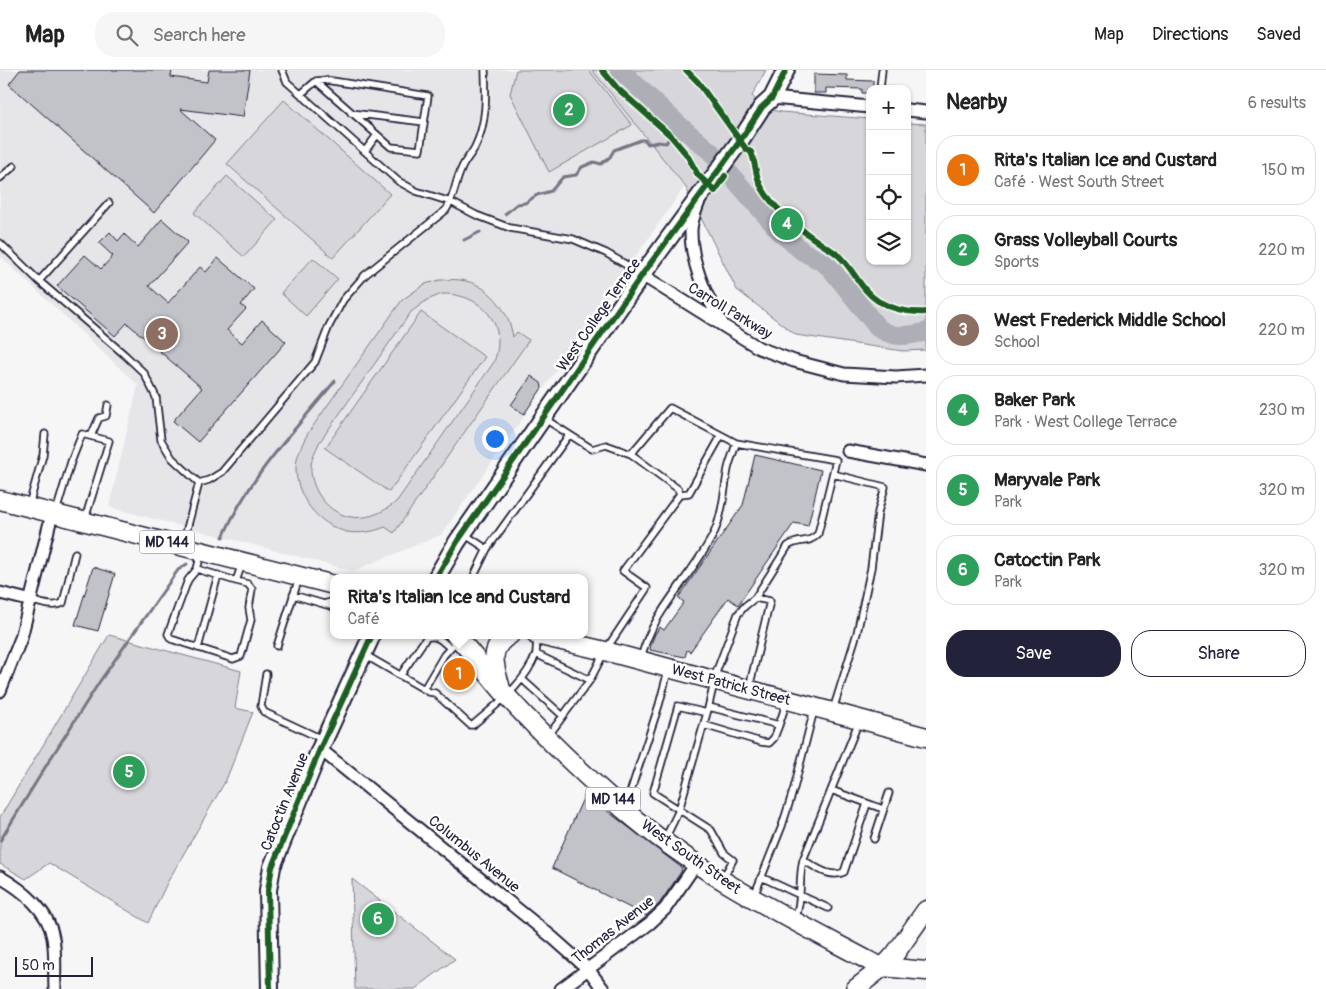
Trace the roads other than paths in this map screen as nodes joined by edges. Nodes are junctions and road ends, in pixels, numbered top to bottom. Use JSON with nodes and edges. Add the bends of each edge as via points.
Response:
{"nodes":[{"id":1,"x":282,"y":70,"type":"edge"},
{"id":2,"x":485,"y":70,"type":"edge"},
{"id":3,"x":786,"y":70,"type":"edge"},
{"id":4,"x":882,"y":70,"type":"edge"},
{"id":5,"x":316,"y":81,"type":"junction"},
{"id":6,"x":880,"y":85,"type":"edge"},
{"id":7,"x":300,"y":94,"type":"junction"},
{"id":8,"x":772,"y":98,"type":"junction"},
{"id":9,"x":866,"y":107,"type":"edge"},
{"id":10,"x":911,"y":110,"type":"edge"},
{"id":11,"x":926,"y":112,"type":"edge"},
{"id":12,"x":352,"y":113,"type":"junction"},
{"id":13,"x":424,"y":122,"type":"junction"},
{"id":14,"x":377,"y":136,"type":"junction"},
{"id":15,"x":365,"y":152,"type":"junction"},
{"id":16,"x":14,"y":166,"type":"dead end"},
{"id":17,"x":0,"y":178,"type":"edge"},
{"id":18,"x":700,"y":197,"type":"junction"},
{"id":19,"x":109,"y":202,"type":"dead end"},
{"id":20,"x":451,"y":202,"type":"junction"},
{"id":21,"x":0,"y":243,"type":"edge"},
{"id":22,"x":642,"y":275,"type":"junction"},
{"id":23,"x":39,"y":281,"type":"junction"},
{"id":24,"x":722,"y":325,"type":"junction"},
{"id":25,"x":926,"y":375,"type":"edge"},
{"id":26,"x":108,"y":405,"type":"dead end"},
{"id":27,"x":543,"y":418,"type":"junction"},
{"id":28,"x":45,"y":434,"type":"dead end"},
{"id":29,"x":569,"y":435,"type":"junction"},
{"id":30,"x":91,"y":436,"type":"junction"},
{"id":31,"x":721,"y":436,"type":"junction"},
{"id":32,"x":736,"y":443,"type":"junction"},
{"id":33,"x":848,"y":451,"type":"dead end"},
{"id":34,"x":631,"y":454,"type":"junction"},
{"id":35,"x":926,"y":465,"type":"edge"},
{"id":36,"x":833,"y":474,"type":"junction"},
{"id":37,"x":199,"y":483,"type":"junction"},
{"id":38,"x":680,"y":494,"type":"junction"},
{"id":39,"x":0,"y":500,"type":"edge"},
{"id":40,"x":28,"y":507,"type":"junction"},
{"id":41,"x":54,"y":514,"type":"junction"},
{"id":42,"x":84,"y":521,"type":"junction"},
{"id":43,"x":463,"y":533,"type":"junction"},
{"id":44,"x":183,"y":546,"type":"junction"},
{"id":45,"x":487,"y":549,"type":"junction"},
{"id":46,"x":202,"y":552,"type":"junction"},
{"id":47,"x":75,"y":553,"type":"dead end"},
{"id":48,"x":242,"y":562,"type":"junction"},
{"id":49,"x":197,"y":569,"type":"junction"},
{"id":50,"x":438,"y":574,"type":"edge"},
{"id":51,"x":475,"y":574,"type":"edge"},
{"id":52,"x":218,"y":575,"type":"junction"},
{"id":53,"x":300,"y":576,"type":"junction"},
{"id":54,"x":236,"y":581,"type":"junction"},
{"id":55,"x":330,"y":584,"type":"edge"},
{"id":56,"x":0,"y":593,"type":"edge"},
{"id":57,"x":294,"y":595,"type":"junction"},
{"id":58,"x":755,"y":598,"type":"junction"},
{"id":59,"x":32,"y":601,"type":"junction"},
{"id":60,"x":330,"y":602,"type":"edge"},
{"id":61,"x":324,"y":604,"type":"junction"},
{"id":62,"x":330,"y":605,"type":"edge"},
{"id":63,"x":370,"y":639,"type":"edge"},
{"id":64,"x":425,"y":639,"type":"edge"},
{"id":65,"x":504,"y":639,"type":"edge"},
{"id":66,"x":537,"y":639,"type":"edge"},
{"id":67,"x":553,"y":639,"type":"edge"},
{"id":68,"x":455,"y":641,"type":"edge"},
{"id":69,"x":277,"y":646,"type":"dead end"},
{"id":70,"x":198,"y":648,"type":"junction"},
{"id":71,"x":605,"y":652,"type":"junction"},
{"id":72,"x":364,"y":654,"type":"junction"},
{"id":73,"x":536,"y":654,"type":"junction"},
{"id":74,"x":641,"y":662,"type":"junction"},
{"id":75,"x":669,"y":668,"type":"junction"},
{"id":76,"x":266,"y":674,"type":"dead end"},
{"id":77,"x":400,"y":676,"type":"junction"},
{"id":78,"x":523,"y":680,"type":"junction"},
{"id":79,"x":590,"y":680,"type":"junction"},
{"id":80,"x":714,"y":681,"type":"junction"},
{"id":81,"x":424,"y":690,"type":"junction"},
{"id":82,"x":748,"y":690,"type":"junction"},
{"id":83,"x":0,"y":691,"type":"edge"},
{"id":84,"x":504,"y":692,"type":"junction"},
{"id":85,"x":787,"y":700,"type":"junction"},
{"id":86,"x":814,"y":708,"type":"junction"},
{"id":87,"x":708,"y":710,"type":"junction"},
{"id":88,"x":833,"y":712,"type":"junction"},
{"id":89,"x":563,"y":716,"type":"junction"},
{"id":90,"x":859,"y":720,"type":"junction"},
{"id":91,"x":704,"y":725,"type":"junction"},
{"id":92,"x":779,"y":725,"type":"junction"},
{"id":93,"x":926,"y":737,"type":"edge"},
{"id":94,"x":547,"y":738,"type":"junction"},
{"id":95,"x":322,"y":744,"type":"junction"},
{"id":96,"x":831,"y":790,"type":"junction"},
{"id":97,"x":889,"y":793,"type":"dead end"},
{"id":98,"x":867,"y":804,"type":"junction"},
{"id":99,"x":884,"y":809,"type":"junction"},
{"id":100,"x":624,"y":810,"type":"junction"},
{"id":101,"x":678,"y":810,"type":"junction"},
{"id":102,"x":874,"y":839,"type":"dead end"},
{"id":103,"x":664,"y":842,"type":"junction"},
{"id":104,"x":803,"y":860,"type":"junction"},
{"id":105,"x":696,"y":864,"type":"junction"},
{"id":106,"x":761,"y":877,"type":"junction"},
{"id":107,"x":0,"y":878,"type":"edge"},
{"id":108,"x":722,"y":880,"type":"junction"},
{"id":109,"x":801,"y":896,"type":"junction"},
{"id":110,"x":753,"y":899,"type":"junction"},
{"id":111,"x":828,"y":908,"type":"dead end"},
{"id":112,"x":926,"y":910,"type":"edge"},
{"id":113,"x":794,"y":921,"type":"junction"},
{"id":114,"x":883,"y":967,"type":"junction"},
{"id":115,"x":588,"y":969,"type":"junction"},
{"id":116,"x":926,"y":972,"type":"edge"},
{"id":117,"x":55,"y":989,"type":"edge"},
{"id":118,"x":270,"y":989,"type":"edge"},
{"id":119,"x":561,"y":989,"type":"edge"},
{"id":120,"x":603,"y":989,"type":"edge"},
{"id":121,"x":855,"y":989,"type":"edge"}],
"edges":[{"from":1,"to":7,"type":"lane","via":[[287,82]]},
{"from":2,"to":20,"type":"lane","via":[[485,114]]},
{"from":3,"to":8,"type":"street","name":"West College Terrace"},
{"from":4,"to":6,"type":"lane"},
{"from":5,"to":7,"type":"lane"},
{"from":5,"to":12,"type":"lane"},
{"from":5,"to":13,"type":"lane","via":[[428,96]]},
{"from":7,"to":15,"type":"lane"},
{"from":8,"to":9,"type":"street"},
{"from":8,"to":18,"type":"street","name":"West College Terrace","via":[[762,107]]},
{"from":10,"to":11,"type":"street"},
{"from":12,"to":13,"type":"lane"},
{"from":12,"to":14,"type":"lane"},
{"from":13,"to":14,"type":"lane","via":[[420,150],[391,147]]},
{"from":14,"to":15,"type":"lane"},
{"from":15,"to":20,"type":"lane","via":[[398,181],[416,191]]},
{"from":16,"to":17,"type":"lane"},
{"from":18,"to":22,"type":"street","name":"West College Terrace"},
{"from":18,"to":24,"type":"street","via":[[691,229],[694,257],[706,296]]},
{"from":19,"to":23,"type":"lane"},
{"from":20,"to":22,"type":"lane","via":[[510,228],[573,239],[606,253]]},
{"from":20,"to":37,"type":"lane","via":[[446,210],[359,281],[342,300],[315,362],[222,472]]},
{"from":21,"to":23,"type":"lane"},
{"from":22,"to":24,"type":"street","name":"Carroll Parkway"},
{"from":22,"to":27,"type":"street","name":"West College Terrace"},
{"from":23,"to":37,"type":"lane","via":[[144,373],[156,396],[162,440],[172,458]]},
{"from":24,"to":25,"type":"street","name":"Carroll Parkway","via":[[759,348],[844,374]]},
{"from":26,"to":30,"type":"lane","via":[[106,416],[99,418]]},
{"from":27,"to":29,"type":"lane"},
{"from":27,"to":43,"type":"street","name":"West College Terrace"},
{"from":28,"to":40,"type":"lane","via":[[43,455]]},
{"from":29,"to":34,"type":"lane","via":[[592,449],[606,445]]},
{"from":29,"to":45,"type":"lane"},
{"from":30,"to":41,"type":"lane","via":[[82,434]]},
{"from":30,"to":42,"type":"lane","via":[[109,441]]},
{"from":31,"to":32,"type":"lane"},
{"from":31,"to":34,"type":"lane","via":[[670,408]]},
{"from":31,"to":38,"type":"lane","via":[[688,493]]},
{"from":32,"to":36,"type":"lane","via":[[836,460]]},
{"from":32,"to":74,"type":"lane","via":[[714,531],[701,557],[646,640]]},
{"from":33,"to":35,"type":"street"},
{"from":34,"to":38,"type":"lane","via":[[678,489]]},
{"from":36,"to":58,"type":"lane","via":[[818,534],[811,541],[788,546]]},
{"from":36,"to":88,"type":"lane","via":[[884,486],[871,568]]},
{"from":37,"to":44,"type":"lane"},
{"from":38,"to":71,"type":"lane","via":[[623,571],[647,588]]},
{"from":39,"to":40,"type":"main road","number":"MD 144"},
{"from":40,"to":41,"type":"main road","number":"MD 144"},
{"from":41,"to":42,"type":"main road","number":"MD 144"},
{"from":41,"to":59,"type":"street"},
{"from":42,"to":44,"type":"main road","number":"MD 144"},
{"from":43,"to":45,"type":"lane"},
{"from":43,"to":50,"type":"street","name":"West College Terrace"},
{"from":44,"to":46,"type":"main road","number":"MD 144"},
{"from":45,"to":51,"type":"lane"},
{"from":46,"to":48,"type":"main road","number":"MD 144"},
{"from":46,"to":49,"type":"lane"},
{"from":47,"to":59,"type":"lane","via":[[63,603],[53,605]]},
{"from":48,"to":53,"type":"main road","number":"MD 144"},
{"from":48,"to":54,"type":"lane"},
{"from":49,"to":52,"type":"lane"},
{"from":49,"to":70,"type":"lane","via":[[188,580],[168,634],[171,639]]},
{"from":52,"to":54,"type":"lane"},
{"from":52,"to":70,"type":"lane"},
{"from":53,"to":55,"type":"main road","number":"MD 144"},
{"from":53,"to":57,"type":"lane"},
{"from":54,"to":70,"type":"lane","via":[[248,584],[252,589],[251,620],[241,656],[233,659]]},
{"from":56,"to":59,"type":"street"},
{"from":57,"to":61,"type":"lane"},
{"from":57,"to":69,"type":"lane"},
{"from":58,"to":80,"type":"lane","via":[[738,614]]},
{"from":58,"to":82,"type":"lane","via":[[770,601]]},
{"from":59,"to":83,"type":"street"},
{"from":60,"to":61,"type":"lane"},
{"from":61,"to":62,"type":"lane"},
{"from":63,"to":72,"type":"street","name":"Catoctin Avenue"},
{"from":64,"to":77,"type":"lane"},
{"from":65,"to":84,"type":"main road","via":[[494,654],[494,666]]},
{"from":66,"to":73,"type":"lane"},
{"from":67,"to":71,"type":"main road","name":"West Patrick Street"},
{"from":68,"to":81,"type":"lane"},
{"from":68,"to":84,"type":"main road","name":"West South Street","number":"MD 144"},
{"from":71,"to":74,"type":"main road","name":"West Patrick Street"},
{"from":71,"to":79,"type":"lane"},
{"from":72,"to":77,"type":"lane"},
{"from":72,"to":95,"type":"street","name":"Catoctin Avenue"},
{"from":73,"to":78,"type":"lane"},
{"from":73,"to":79,"type":"lane"},
{"from":74,"to":75,"type":"main road","name":"West Patrick Street"},
{"from":75,"to":80,"type":"main road","name":"West Patrick Street"},
{"from":75,"to":100,"type":"lane"},
{"from":76,"to":95,"type":"lane","via":[[261,706],[264,712]]},
{"from":77,"to":81,"type":"lane"},
{"from":78,"to":84,"type":"lane"},
{"from":78,"to":89,"type":"lane"},
{"from":79,"to":89,"type":"lane"},
{"from":80,"to":82,"type":"main road","name":"West Patrick Street"},
{"from":80,"to":87,"type":"lane"},
{"from":81,"to":84,"type":"lane","via":[[442,697],[470,725]]},
{"from":82,"to":85,"type":"main road","name":"West Patrick Street"},
{"from":84,"to":94,"type":"main road","name":"West South Street","number":"MD 144"},
{"from":85,"to":86,"type":"main road","name":"West Patrick Street"},
{"from":85,"to":92,"type":"lane"},
{"from":86,"to":88,"type":"main road","name":"West Patrick Street"},
{"from":86,"to":106,"type":"lane","via":[[792,795]]},
{"from":87,"to":91,"type":"lane"},
{"from":87,"to":92,"type":"lane"},
{"from":87,"to":101,"type":"lane","via":[[678,706],[653,793]]},
{"from":88,"to":90,"type":"main road","name":"West Patrick Street"},
{"from":89,"to":94,"type":"lane"},
{"from":90,"to":93,"type":"main road","name":"West Patrick Street"},
{"from":90,"to":96,"type":"lane"},
{"from":91,"to":92,"type":"lane","via":[[769,743]]},
{"from":91,"to":101,"type":"lane"},
{"from":94,"to":100,"type":"main road","name":"West South Street","number":"MD 144"},
{"from":95,"to":115,"type":"street","name":"Columbus Avenue"},
{"from":95,"to":118,"type":"street","name":"Catoctin Avenue","via":[[269,879]]},
{"from":96,"to":98,"type":"lane"},
{"from":96,"to":104,"type":"lane"},
{"from":97,"to":99,"type":"lane"},
{"from":98,"to":99,"type":"lane"},
{"from":98,"to":104,"type":"lane","via":[[844,872],[830,875]]},
{"from":99,"to":102,"type":"lane"},
{"from":100,"to":103,"type":"main road","name":"West South Street","number":"MD 144"},
{"from":101,"to":103,"type":"lane"},
{"from":101,"to":108,"type":"lane","via":[[711,830],[724,853],[733,860]]},
{"from":103,"to":105,"type":"main road","name":"West South Street","number":"MD 144"},
{"from":104,"to":109,"type":"lane"},
{"from":105,"to":108,"type":"main road","name":"West South Street","number":"MD 144"},
{"from":105,"to":115,"type":"street","name":"Thomas Avenue","via":[[665,909]]},
{"from":106,"to":109,"type":"lane"},
{"from":106,"to":110,"type":"lane"},
{"from":107,"to":117,"type":"street","via":[[39,908],[49,924],[53,937]]},
{"from":108,"to":110,"type":"main road","name":"West South Street","number":"MD 144"},
{"from":109,"to":111,"type":"lane"},
{"from":109,"to":113,"type":"lane"},
{"from":110,"to":113,"type":"main road","name":"West South Street","number":"MD 144"},
{"from":112,"to":114,"type":"main road"},
{"from":113,"to":114,"type":"main road","name":"West South Street","number":"MD 144"},
{"from":114,"to":116,"type":"main road","name":"West South Street","number":"MD 144"},
{"from":114,"to":121,"type":"main road"},
{"from":115,"to":119,"type":"street","name":"Thomas Avenue"},
{"from":115,"to":120,"type":"street","name":"Columbus Avenue"}]}
